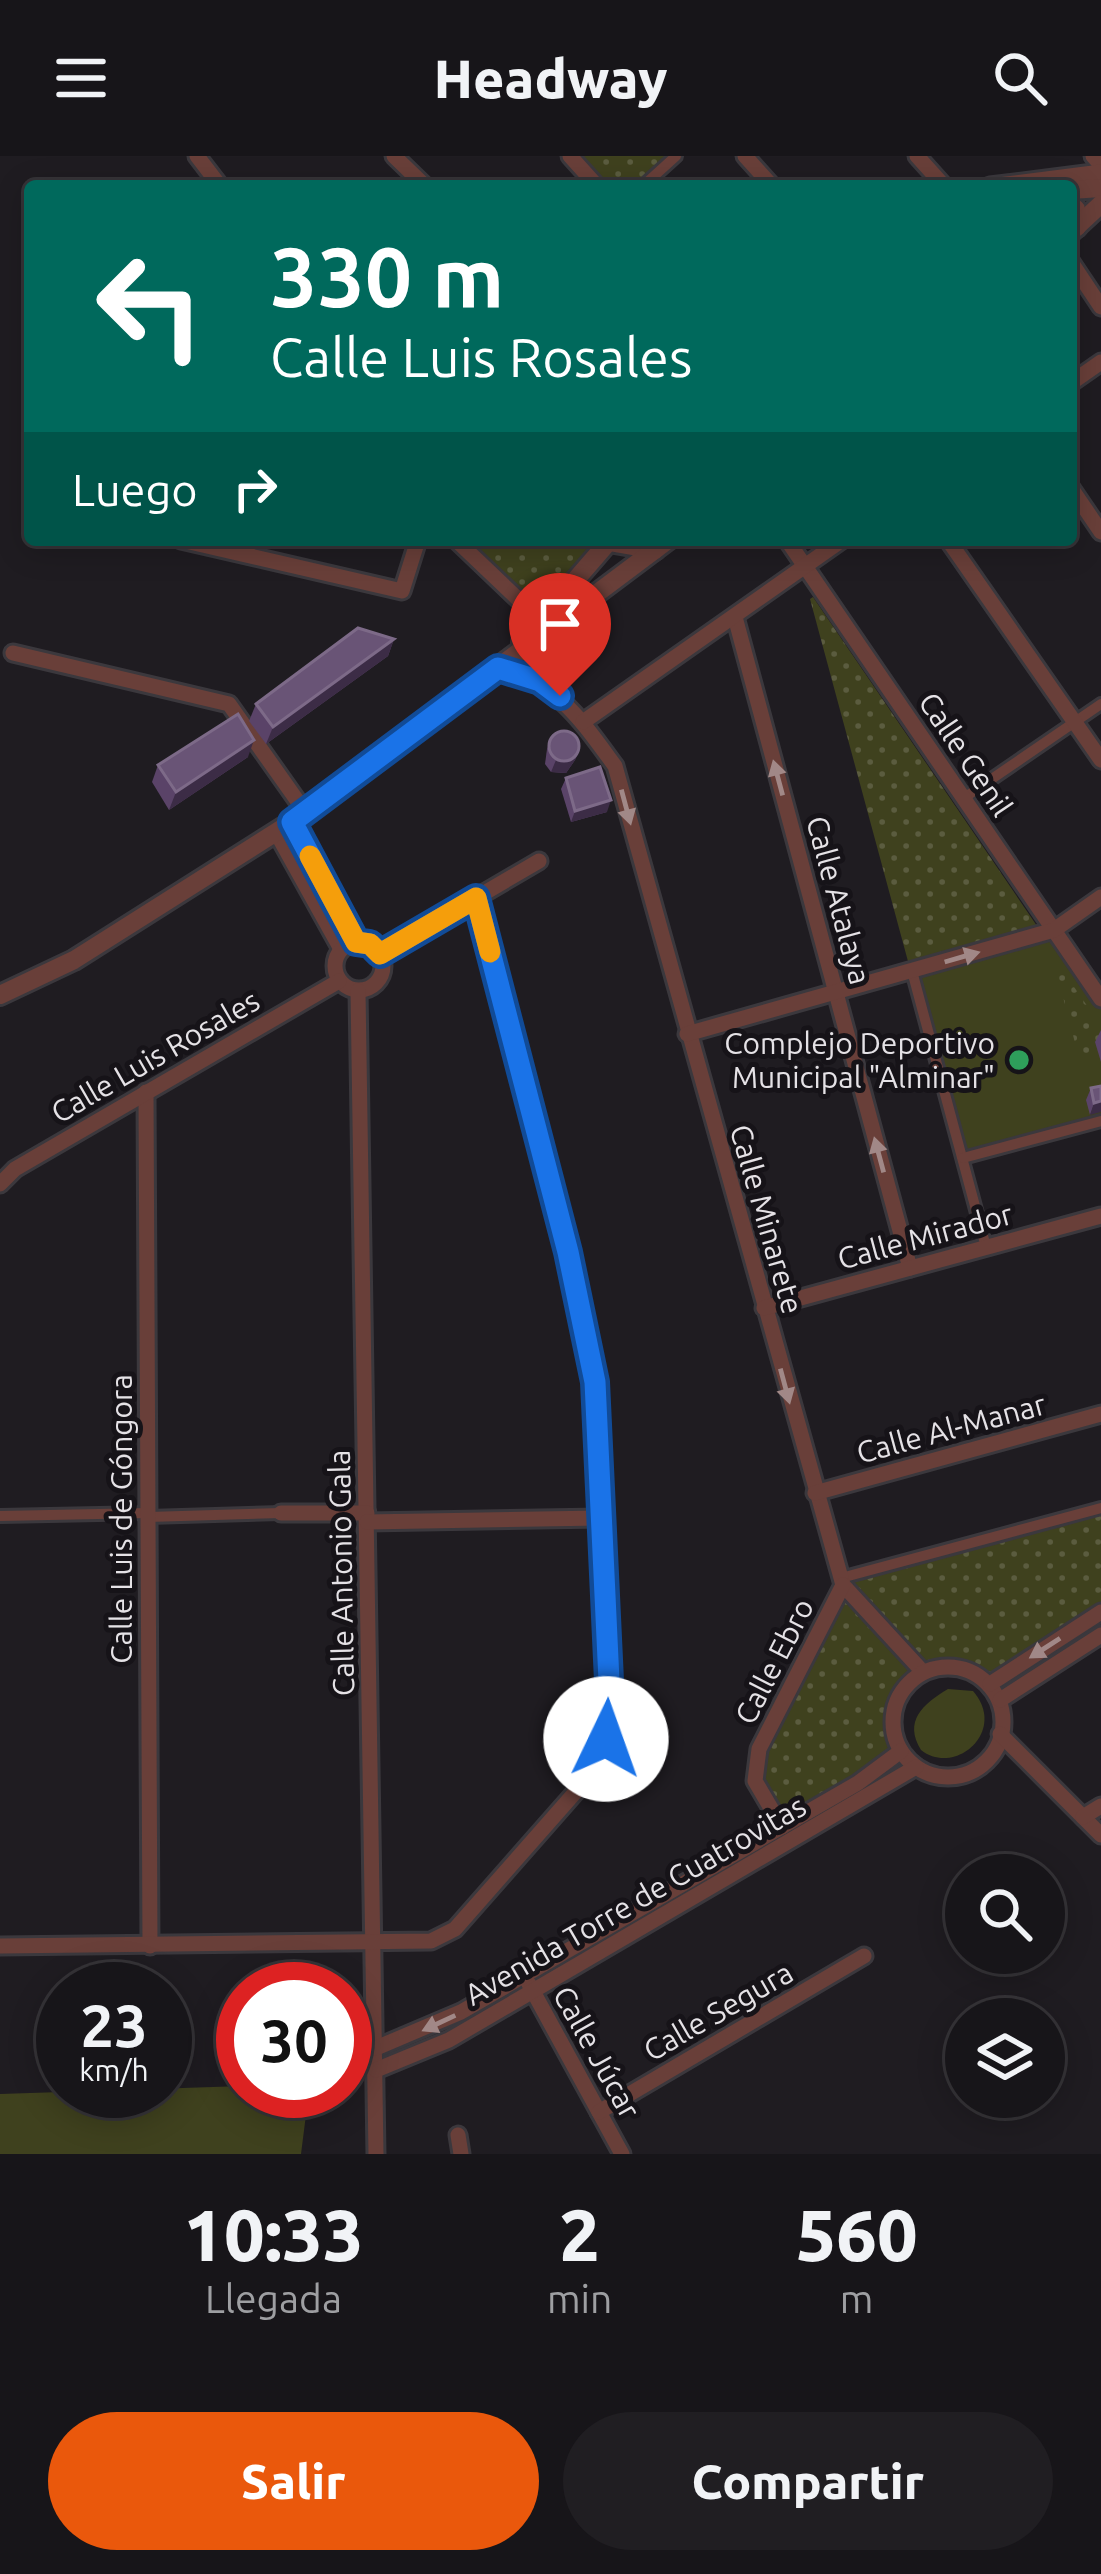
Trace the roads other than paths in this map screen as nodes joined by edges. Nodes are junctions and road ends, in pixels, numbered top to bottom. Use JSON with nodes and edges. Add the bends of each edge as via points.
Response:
{"nodes":[{"id":1,"x":197,"y":156,"type":"edge"},
{"id":2,"x":394,"y":156,"type":"edge"},
{"id":3,"x":570,"y":156,"type":"edge"},
{"id":4,"x":676,"y":156,"type":"edge"},
{"id":5,"x":745,"y":156,"type":"edge"},
{"id":6,"x":917,"y":156,"type":"edge"},
{"id":7,"x":1093,"y":156,"type":"edge"},
{"id":8,"x":1101,"y":169,"type":"edge"},
{"id":9,"x":215,"y":180,"type":"edge"},
{"id":10,"x":418,"y":180,"type":"edge"},
{"id":11,"x":592,"y":180,"type":"edge"},
{"id":12,"x":650,"y":180,"type":"edge"},
{"id":13,"x":767,"y":180,"type":"edge"},
{"id":14,"x":939,"y":180,"type":"edge"},
{"id":15,"x":1029,"y":180,"type":"edge"},
{"id":16,"x":1101,"y":204,"type":"edge"},
{"id":17,"x":1077,"y":227,"type":"edge"},
{"id":18,"x":1077,"y":271,"type":"edge"},
{"id":19,"x":1101,"y":307,"type":"edge"},
{"id":20,"x":1077,"y":497,"type":"edge"},
{"id":21,"x":1101,"y":532,"type":"edge"},
{"id":22,"x":208,"y":546,"type":"edge"},
{"id":23,"x":416,"y":546,"type":"edge"},
{"id":24,"x":462,"y":546,"type":"edge"},
{"id":25,"x":604,"y":546,"type":"edge"},
{"id":26,"x":661,"y":546,"type":"edge"},
{"id":27,"x":791,"y":546,"type":"edge"},
{"id":28,"x":833,"y":546,"type":"edge"},
{"id":29,"x":952,"y":546,"type":"edge"},
{"id":30,"x":805,"y":566,"type":"junction"},
{"id":31,"x":735,"y":617,"type":"junction"},
{"id":32,"x":541,"y":621,"type":"junction"},
{"id":33,"x":13,"y":653,"type":"dead end"},
{"id":34,"x":498,"y":668,"type":"junction"},
{"id":35,"x":1101,"y":704,"type":"edge"},
{"id":36,"x":583,"y":722,"type":"junction"},
{"id":37,"x":1075,"y":722,"type":"junction"},
{"id":38,"x":1101,"y":760,"type":"edge"},
{"id":39,"x":964,"y":798,"type":"junction"},
{"id":40,"x":292,"y":822,"type":"junction"},
{"id":41,"x":539,"y":861,"type":"dead end"},
{"id":42,"x":1101,"y":897,"type":"edge"},
{"id":43,"x":476,"y":898,"type":"junction"},
{"id":44,"x":1054,"y":930,"type":"junction"},
{"id":45,"x":348,"y":945,"type":"junction"},
{"id":46,"x":380,"y":954,"type":"junction"},
{"id":47,"x":912,"y":970,"type":"junction"},
{"id":48,"x":339,"y":981,"type":"junction"},
{"id":49,"x":358,"y":991,"type":"junction"},
{"id":50,"x":836,"y":993,"type":"junction"},
{"id":51,"x":0,"y":995,"type":"edge"},
{"id":52,"x":1101,"y":999,"type":"edge"},
{"id":53,"x":688,"y":1034,"type":"junction"},
{"id":54,"x":146,"y":1092,"type":"junction"},
{"id":55,"x":1101,"y":1121,"type":"edge"},
{"id":56,"x":962,"y":1159,"type":"junction"},
{"id":57,"x":1,"y":1182,"type":"edge"},
{"id":58,"x":1101,"y":1216,"type":"edge"},
{"id":59,"x":986,"y":1247,"type":"junction"},
{"id":60,"x":910,"y":1268,"type":"junction"},
{"id":61,"x":764,"y":1308,"type":"junction"},
{"id":62,"x":1101,"y":1414,"type":"edge"},
{"id":63,"x":815,"y":1493,"type":"junction"},
{"id":64,"x":1101,"y":1508,"type":"edge"},
{"id":65,"x":281,"y":1513,"type":"joint"},
{"id":66,"x":148,"y":1515,"type":"junction"},
{"id":67,"x":0,"y":1516,"type":"edge"},
{"id":68,"x":367,"y":1517,"type":"junction"},
{"id":69,"x":601,"y":1518,"type":"junction"},
{"id":70,"x":842,"y":1582,"type":"junction"},
{"id":71,"x":1101,"y":1612,"type":"edge"},
{"id":72,"x":1101,"y":1635,"type":"edge"},
{"id":73,"x":923,"y":1672,"type":"junction"},
{"id":74,"x":990,"y":1684,"type":"junction"},
{"id":75,"x":1000,"y":1700,"type":"junction"},
{"id":76,"x":1000,"y":1734,"type":"junction"},
{"id":77,"x":901,"y":1751,"type":"junction"},
{"id":78,"x":916,"y":1767,"type":"junction"},
{"id":79,"x":1101,"y":1806,"type":"edge"},
{"id":80,"x":1083,"y":1817,"type":"junction"},
{"id":81,"x":782,"y":1827,"type":"junction"},
{"id":82,"x":1101,"y":1834,"type":"edge"},
{"id":83,"x":374,"y":1941,"type":"junction"},
{"id":84,"x":0,"y":1946,"type":"edge"},
{"id":85,"x":151,"y":1946,"type":"junction"},
{"id":86,"x":864,"y":1956,"type":"dead end"},
{"id":87,"x":524,"y":1976,"type":"junction"},
{"id":88,"x":533,"y":1992,"type":"junction"},
{"id":89,"x":376,"y":2048,"type":"junction"},
{"id":90,"x":376,"y":2070,"type":"junction"},
{"id":91,"x":599,"y":2112,"type":"junction"},
{"id":92,"x":458,"y":2134,"type":"dead end"},
{"id":93,"x":376,"y":2154,"type":"edge"},
{"id":94,"x":461,"y":2154,"type":"edge"},
{"id":95,"x":622,"y":2154,"type":"edge"}],
"edges":[{"from":1,"to":9,"type":"street"},
{"from":2,"to":10,"type":"street"},
{"from":3,"to":11,"type":"street"},
{"from":4,"to":12,"type":"street"},
{"from":5,"to":13,"type":"street"},
{"from":6,"to":14,"type":"street"},
{"from":7,"to":8,"type":"street"},
{"from":8,"to":15,"type":"street"},
{"from":16,"to":17,"type":"street"},
{"from":18,"to":19,"type":"street"},
{"from":20,"to":21,"type":"street"},
{"from":22,"to":23,"type":"street","via":[[402,590]]},
{"from":24,"to":32,"type":"street"},
{"from":25,"to":32,"type":"street"},
{"from":26,"to":34,"type":"street"},
{"from":27,"to":30,"type":"street","name":"Calle Genil"},
{"from":28,"to":30,"type":"street"},
{"from":29,"to":37,"type":"street"},
{"from":30,"to":31,"type":"street"},
{"from":30,"to":39,"type":"street","name":"Calle Genil"},
{"from":31,"to":36,"type":"street"},
{"from":50,"to":31,"type":"street","name":"Calle Atalaya","one_way":true},
{"from":32,"to":34,"type":"street"},
{"from":33,"to":40,"type":"street","via":[[229,704]]},
{"from":34,"to":36,"type":"street","name":"Calle Minarete","via":[[540,681]]},
{"from":34,"to":40,"type":"street"},
{"from":35,"to":37,"type":"street"},
{"from":36,"to":53,"type":"street","name":"Calle Minarete","one_way":true,"via":[[615,766]]},
{"from":37,"to":38,"type":"street"},
{"from":37,"to":39,"type":"street"},
{"from":39,"to":44,"type":"street","name":"Calle Genil"},
{"from":40,"to":45,"type":"street"},
{"from":40,"to":51,"type":"street","via":[[74,960]]},
{"from":41,"to":43,"type":"street"},
{"from":42,"to":44,"type":"street"},
{"from":43,"to":46,"type":"street"},
{"from":43,"to":69,"type":"street","via":[[595,1382]]},
{"from":47,"to":44,"type":"street","one_way":true},
{"from":44,"to":52,"type":"street","name":"Calle Genil"},
{"from":45,"to":46,"type":"street","via":[[370,944]]},
{"from":45,"to":48,"type":"street","via":[[334,964]]},
{"from":46,"to":49,"type":"street","via":[[382,975]]},
{"from":47,"to":50,"type":"street"},
{"from":47,"to":56,"type":"street"},
{"from":48,"to":49,"type":"street"},
{"from":48,"to":54,"type":"street","name":"Calle Luis Rosales"},
{"from":49,"to":68,"type":"street","name":"Calle Antonio Gala"},
{"from":50,"to":53,"type":"street"},
{"from":60,"to":50,"type":"street","name":"Calle Atalaya","one_way":true},
{"from":53,"to":61,"type":"street","name":"Calle Minarete"},
{"from":54,"to":57,"type":"street","name":"Calle Luis Rosales"},
{"from":54,"to":66,"type":"street","name":"Calle Luis de Góngora"},
{"from":55,"to":56,"type":"street"},
{"from":56,"to":59,"type":"street"},
{"from":58,"to":59,"type":"street","name":"Calle Mirador"},
{"from":59,"to":60,"type":"street","name":"Calle Mirador"},
{"from":60,"to":61,"type":"street","name":"Calle Mirador"},
{"from":61,"to":63,"type":"street","name":"Calle Minarete","one_way":true},
{"from":62,"to":63,"type":"street","name":"Calle Al-Manar"},
{"from":63,"to":70,"type":"street","name":"Calle Minarete"},
{"from":64,"to":70,"type":"street"},
{"from":65,"to":66,"type":"street"},
{"from":65,"to":68,"type":"street"},
{"from":66,"to":67,"type":"street"},
{"from":66,"to":85,"type":"street","name":"Calle Luis de Góngora"},
{"from":68,"to":69,"type":"street"},
{"from":68,"to":83,"type":"street","name":"Calle Antonio Gala"},
{"from":69,"to":83,"type":"street","via":[[610,1702],[594,1771],[455,1929],[431,1941]]},
{"from":70,"to":73,"type":"street","name":"Calle Minarete"},
{"from":70,"to":81,"type":"street","name":"Calle Ebro","via":[[759,1749],[755,1781]]},
{"from":71,"to":74,"type":"street","one_way":true},
{"from":72,"to":75,"type":"street"},
{"from":73,"to":74,"type":"street","via":[[965,1669]]},
{"from":73,"to":77,"type":"street","via":[[895,1707]]},
{"from":74,"to":75,"type":"street"},
{"from":75,"to":76,"type":"street"},
{"from":76,"to":78,"type":"street","via":[[997,1750],[975,1772],[945,1778]]},
{"from":76,"to":80,"type":"street"},
{"from":77,"to":78,"type":"street"},
{"from":77,"to":81,"type":"street","name":"Avenida Torre de Cuatrovitas"},
{"from":78,"to":88,"type":"street","name":"Avenida Torre de Cuatrovitas"},
{"from":79,"to":80,"type":"street"},
{"from":80,"to":82,"type":"street"},
{"from":81,"to":87,"type":"street","name":"Avenida Torre de Cuatrovitas"},
{"from":83,"to":85,"type":"street"},
{"from":83,"to":89,"type":"street","name":"Calle Antonio Gala"},
{"from":84,"to":85,"type":"street"},
{"from":86,"to":91,"type":"street","name":"Calle Segura"},
{"from":87,"to":88,"type":"street","name":"Calle Júcar"},
{"from":87,"to":89,"type":"street","name":"Avenida Torre de Cuatrovitas","one_way":true},
{"from":88,"to":90,"type":"street","name":"Avenida Torre de Cuatrovitas"},
{"from":88,"to":91,"type":"street","name":"Calle Júcar"},
{"from":89,"to":90,"type":"street","name":"Calle Antonio Gala"},
{"from":90,"to":93,"type":"street","name":"Calle Antonio Gala"},
{"from":91,"to":95,"type":"street","name":"Calle Júcar"},
{"from":92,"to":94,"type":"street"}]}
